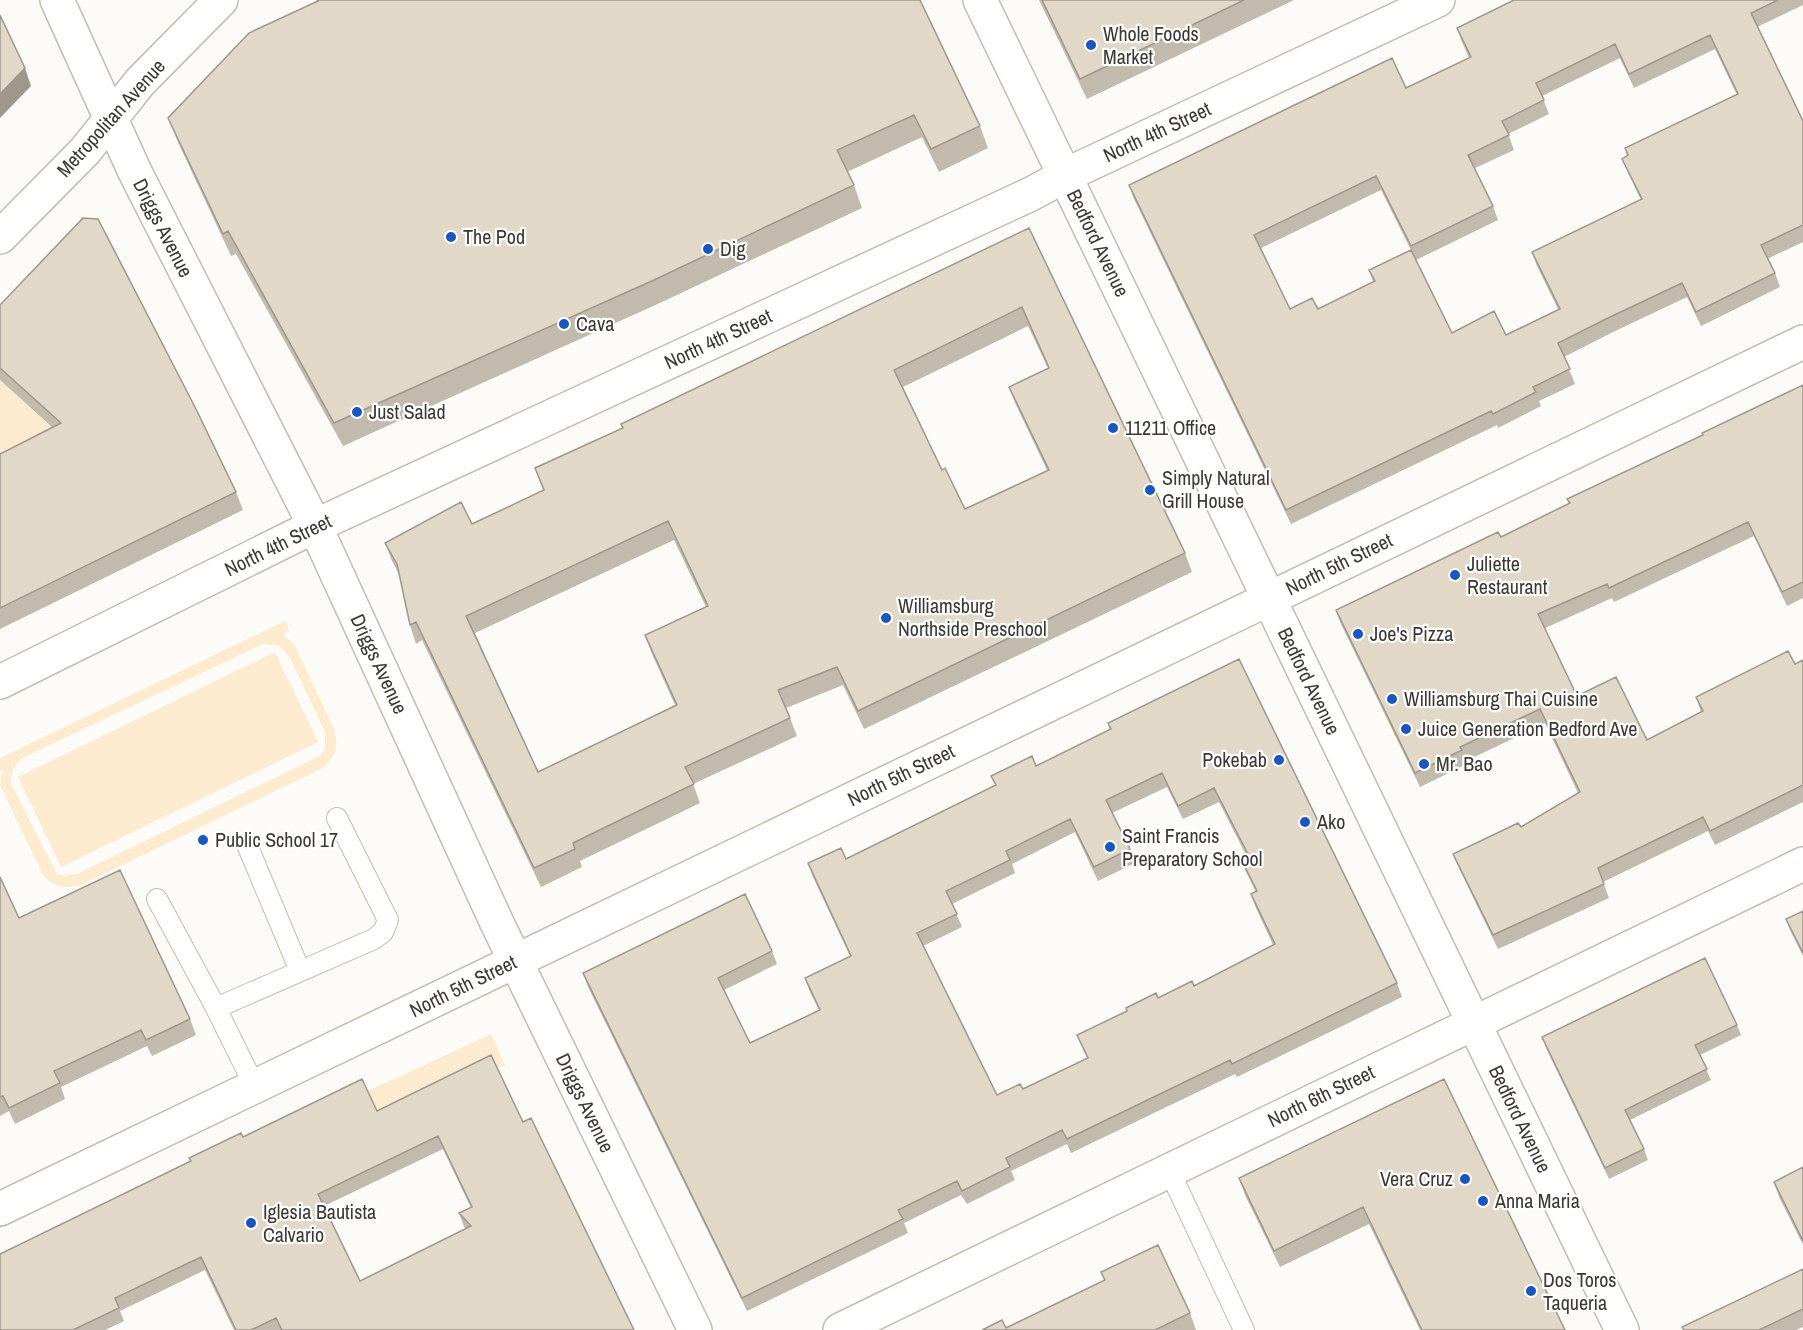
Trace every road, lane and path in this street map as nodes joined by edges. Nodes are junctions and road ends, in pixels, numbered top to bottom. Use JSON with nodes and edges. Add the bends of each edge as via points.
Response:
{"nodes":[{"id":1,"x":57,"y":0,"type":"edge"},
{"id":2,"x":221,"y":0,"type":"edge"},
{"id":3,"x":980,"y":0,"type":"edge"},
{"id":4,"x":1437,"y":0,"type":"edge"},
{"id":5,"x":110,"y":119,"type":"junction"},
{"id":6,"x":1066,"y":175,"type":"junction"},
{"id":7,"x":0,"y":237,"type":"edge"},
{"id":8,"x":1803,"y":342,"type":"edge"},
{"id":9,"x":315,"y":526,"type":"junction"},
{"id":10,"x":1269,"y":598,"type":"junction"},
{"id":11,"x":0,"y":682,"type":"edge"},
{"id":12,"x":338,"y":818,"type":"dead end"},
{"id":13,"x":248,"y":847,"type":"dead end"},
{"id":14,"x":1803,"y":864,"type":"edge"},
{"id":15,"x":157,"y":899,"type":"dead end"},
{"id":16,"x":516,"y":961,"type":"junction"},
{"id":17,"x":300,"y":971,"type":"junction"},
{"id":18,"x":216,"y":1008,"type":"junction"},
{"id":19,"x":1473,"y":1023,"type":"junction"},
{"id":20,"x":255,"y":1087,"type":"junction"},
{"id":21,"x":1169,"y":1170,"type":"junction"},
{"id":22,"x":0,"y":1209,"type":"edge"},
{"id":23,"x":694,"y":1330,"type":"edge"},
{"id":24,"x":840,"y":1330,"type":"edge"},
{"id":25,"x":1244,"y":1330,"type":"edge"},
{"id":26,"x":1622,"y":1330,"type":"edge"}],
"edges":[{"from":1,"to":5,"type":"street","name":"Driggs Avenue"},
{"from":2,"to":5,"type":"street","name":"Metropolitan Avenue","via":[[140,82]]},
{"from":3,"to":6,"type":"street","name":"Bedford Avenue"},
{"from":4,"to":6,"type":"street","name":"North 4th Street"},
{"from":5,"to":7,"type":"street","name":"Metropolitan Avenue","via":[[85,151]]},
{"from":5,"to":9,"type":"street","name":"Driggs Avenue"},
{"from":6,"to":9,"type":"street","name":"North 4th Street"},
{"from":6,"to":10,"type":"street","name":"Bedford Avenue"},
{"from":8,"to":10,"type":"street","name":"North 5th Street"},
{"from":9,"to":11,"type":"street","name":"North 4th Street"},
{"from":9,"to":16,"type":"street","name":"Driggs Avenue"},
{"from":10,"to":16,"type":"street","name":"North 5th Street"},
{"from":10,"to":19,"type":"street","name":"Bedford Avenue"},
{"from":12,"to":17,"type":"lane","via":[[388,920],[383,932],[374,939]]},
{"from":13,"to":17,"type":"lane"},
{"from":14,"to":19,"type":"street","name":"North 6th Street"},
{"from":15,"to":18,"type":"lane"},
{"from":16,"to":20,"type":"street","name":"North 5th Street"},
{"from":16,"to":23,"type":"street","name":"Driggs Avenue"},
{"from":17,"to":18,"type":"lane"},
{"from":18,"to":20,"type":"lane"},
{"from":19,"to":21,"type":"street","name":"North 6th Street"},
{"from":19,"to":26,"type":"street","name":"Bedford Avenue"},
{"from":20,"to":22,"type":"street","name":"North 5th Street"},
{"from":21,"to":24,"type":"street","name":"North 6th Street"},
{"from":21,"to":25,"type":"lane"}]}
